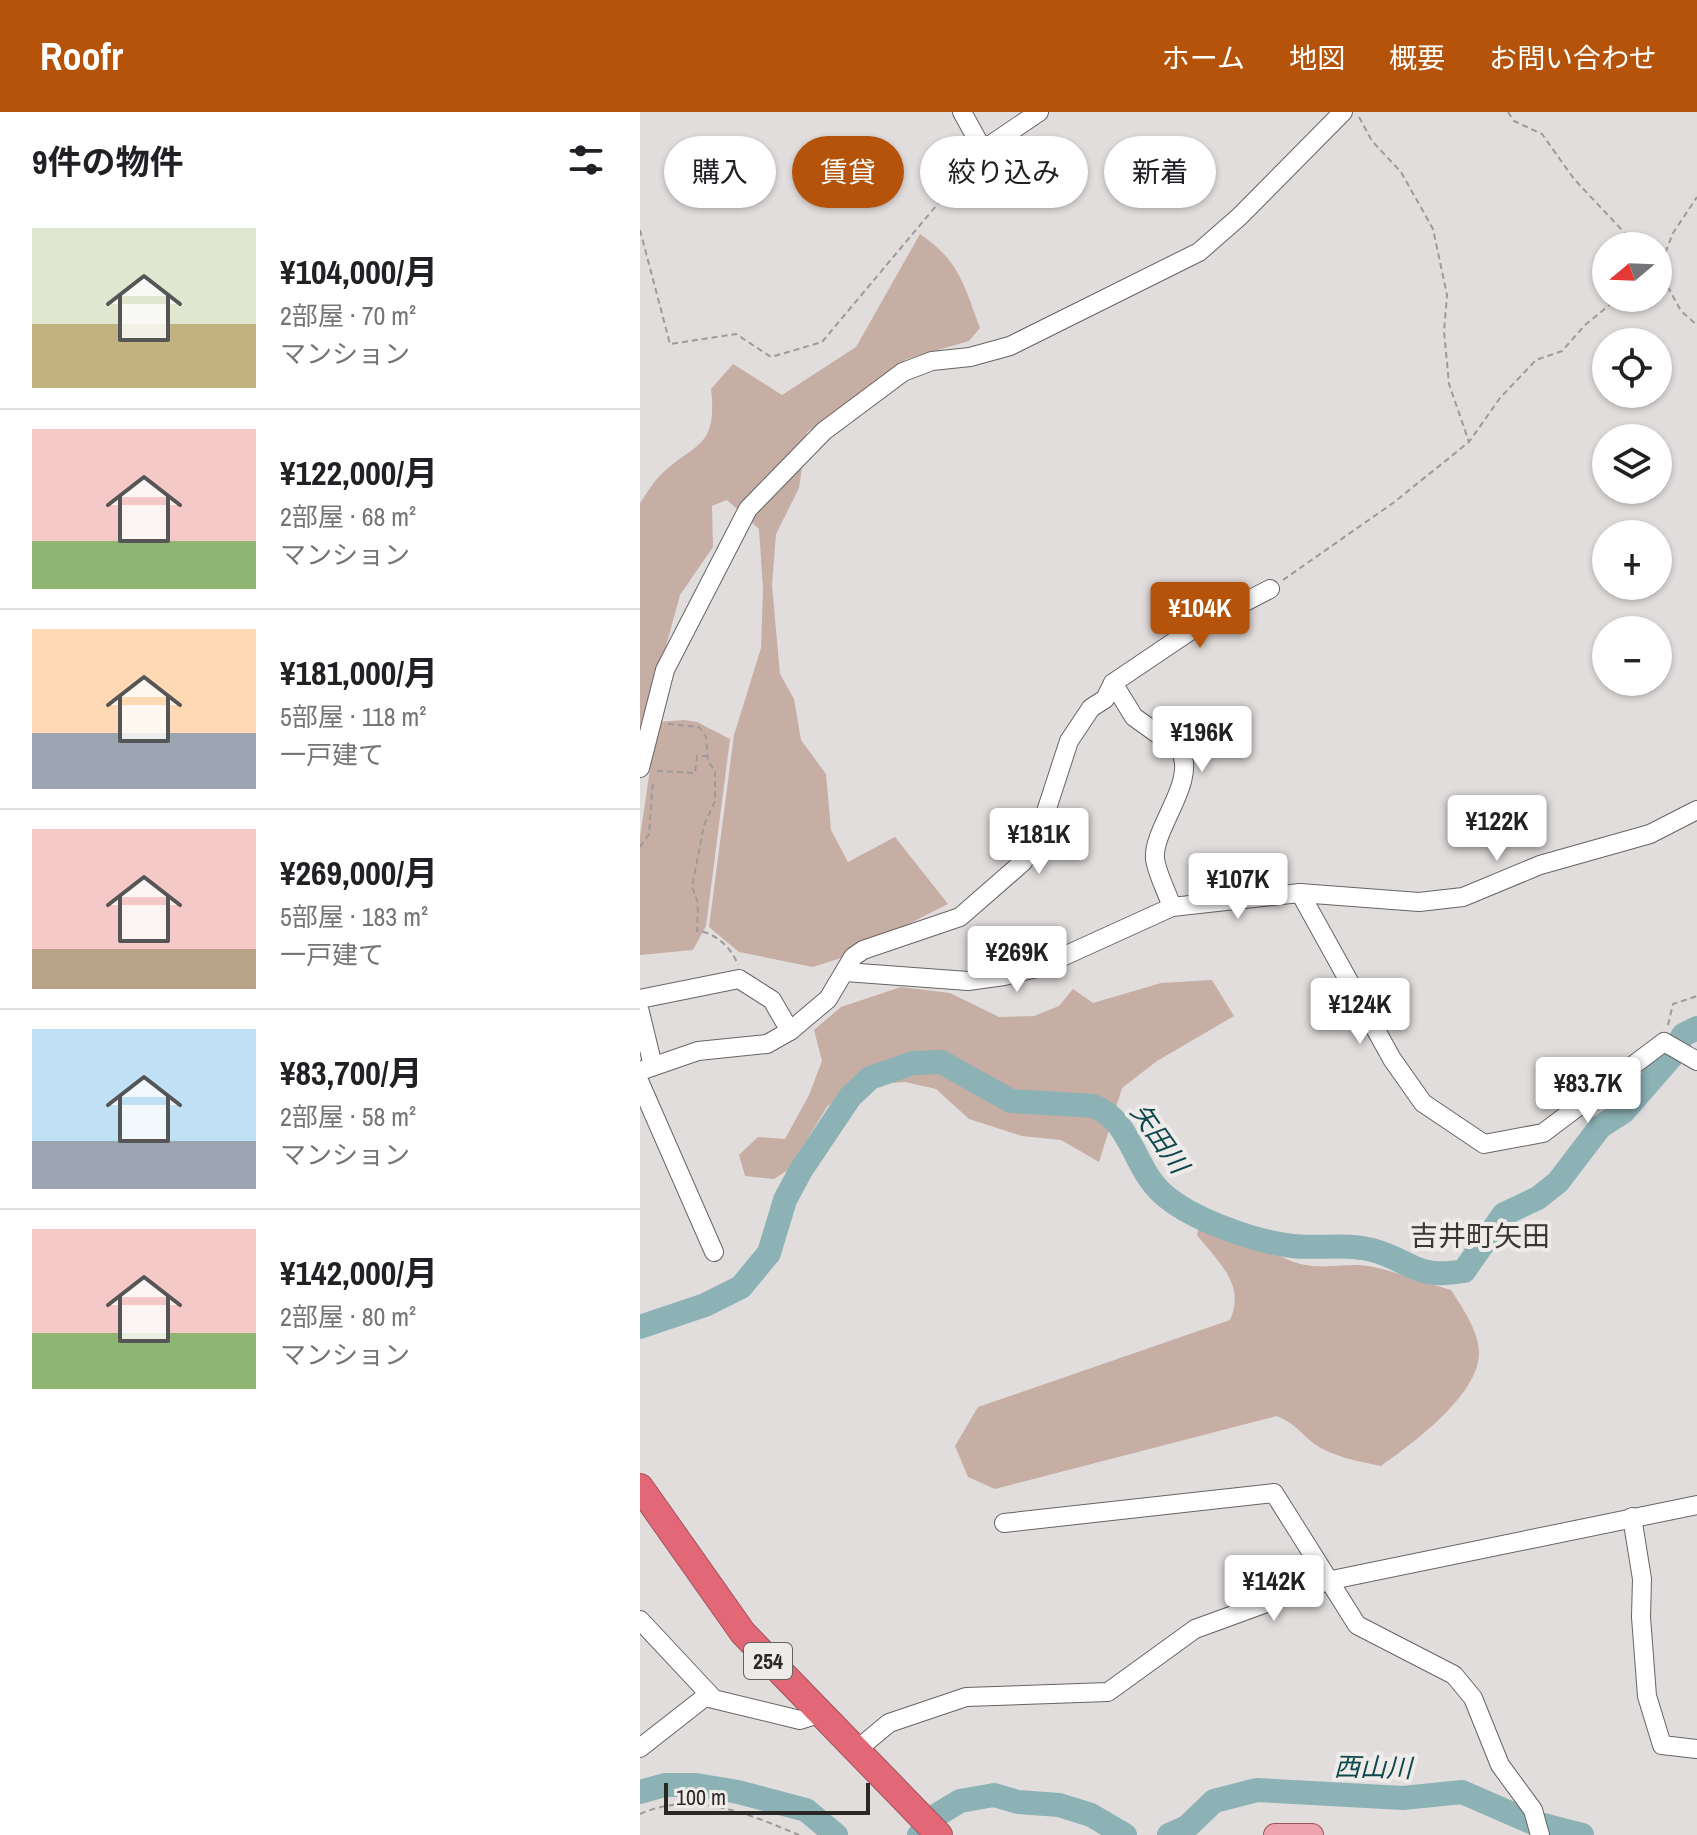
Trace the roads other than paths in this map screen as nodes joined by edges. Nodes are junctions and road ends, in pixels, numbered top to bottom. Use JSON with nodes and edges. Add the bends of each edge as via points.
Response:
{"nodes":[{"id":1,"x":962,"y":112,"type":"edge"},
{"id":2,"x":1039,"y":112,"type":"edge"},
{"id":3,"x":1343,"y":112,"type":"edge"},
{"id":4,"x":1270,"y":589,"type":"road end"},
{"id":5,"x":1113,"y":683,"type":"junction"},
{"id":6,"x":640,"y":768,"type":"edge"},
{"id":7,"x":1697,"y":810,"type":"edge"},
{"id":8,"x":1300,"y":893,"type":"junction"},
{"id":9,"x":1172,"y":907,"type":"junction"},
{"id":10,"x":845,"y":972,"type":"junction"},
{"id":11,"x":640,"y":999,"type":"edge"},
{"id":12,"x":640,"y":1012,"type":"edge"},
{"id":13,"x":790,"y":1031,"type":"junction"},
{"id":14,"x":1697,"y":1061,"type":"edge"},
{"id":15,"x":646,"y":1068,"type":"edge"},
{"id":16,"x":640,"y":1083,"type":"edge"},
{"id":17,"x":714,"y":1252,"type":"dead end"},
{"id":18,"x":640,"y":1487,"type":"edge"},
{"id":19,"x":1697,"y":1505,"type":"edge"},
{"id":20,"x":1632,"y":1517,"type":"junction"},
{"id":21,"x":1004,"y":1523,"type":"dead end"},
{"id":22,"x":1327,"y":1581,"type":"junction"},
{"id":23,"x":640,"y":1620,"type":"edge"},
{"id":24,"x":712,"y":1697,"type":"junction"},
{"id":25,"x":822,"y":1713,"type":"junction"},
{"id":26,"x":640,"y":1748,"type":"edge"},
{"id":27,"x":859,"y":1748,"type":"junction"},
{"id":28,"x":1697,"y":1749,"type":"edge"},
{"id":29,"x":932,"y":1827,"type":"edge"},
{"id":30,"x":1275,"y":1835,"type":"edge"},
{"id":31,"x":1312,"y":1835,"type":"edge"},
{"id":32,"x":1540,"y":1835,"type":"edge"}],
"edges":[{"from":1,"to":2,"type":"street","via":[[983,150]]},
{"from":3,"to":6,"type":"street","via":[[1199,252],[1010,346],[903,372],[824,431],[748,509],[665,670]]},
{"from":4,"to":5,"type":"street","via":[[1193,629]]},
{"from":5,"to":9,"type":"street","via":[[1134,717],[1184,758],[1155,857]]},
{"from":5,"to":10,"type":"street","via":[[1069,741],[1039,833],[1023,862],[960,917],[863,950]]},
{"from":7,"to":8,"type":"street","via":[[1650,834],[1540,865],[1463,897],[1419,902]]},
{"from":8,"to":9,"type":"street"},
{"from":8,"to":14,"type":"street","via":[[1392,1059],[1423,1103],[1484,1144],[1543,1133],[1664,1042]]},
{"from":9,"to":10,"type":"street","via":[[1040,967],[1004,976],[968,981]]},
{"from":10,"to":13,"type":"street","via":[[828,999]]},
{"from":11,"to":13,"type":"street","via":[[708,983],[743,981],[772,1000]]},
{"from":12,"to":15,"type":"street"},
{"from":13,"to":15,"type":"street","via":[[767,1044],[698,1051]]},
{"from":16,"to":17,"type":"street"},
{"from":18,"to":25,"type":"highway","number":"254","via":[[743,1633]]},
{"from":19,"to":20,"type":"street"},
{"from":20,"to":22,"type":"street"},
{"from":20,"to":28,"type":"street","via":[[1642,1579],[1647,1696],[1662,1745]]},
{"from":21,"to":22,"type":"street","via":[[1274,1493]]},
{"from":22,"to":27,"type":"street","via":[[1195,1629],[1108,1692],[966,1697],[889,1723]]},
{"from":22,"to":32,"type":"street","via":[[1357,1625],[1454,1675],[1473,1698],[1500,1765],[1533,1810]]},
{"from":23,"to":24,"type":"street"},
{"from":24,"to":25,"type":"street","via":[[800,1720]]},
{"from":24,"to":26,"type":"street","via":[[705,1697]]},
{"from":25,"to":27,"type":"highway","number":"254"},
{"from":27,"to":29,"type":"highway","number":"254"},
{"from":30,"to":31,"type":"main road"}]}
